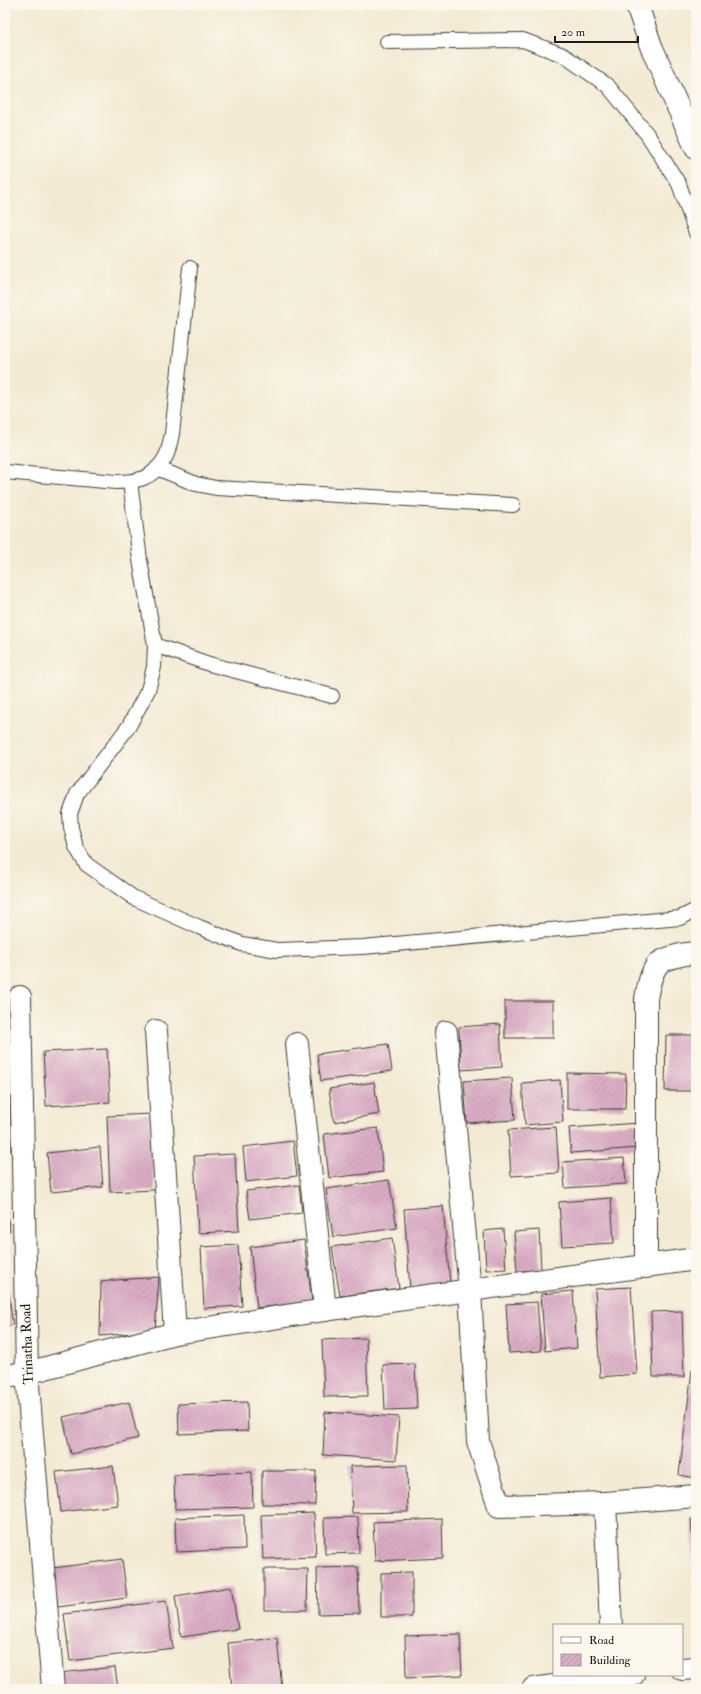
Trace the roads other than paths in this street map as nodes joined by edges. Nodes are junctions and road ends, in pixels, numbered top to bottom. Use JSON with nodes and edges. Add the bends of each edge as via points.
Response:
{"nodes":[{"id":1,"x":637,"y":5,"type":"edge"},
{"id":2,"x":387,"y":42,"type":"dead end"},
{"id":3,"x":696,"y":148,"type":"edge"},
{"id":4,"x":696,"y":233,"type":"edge"},
{"id":5,"x":190,"y":268,"type":"dead end"},
{"id":6,"x":157,"y":468,"type":"junction"},
{"id":7,"x":5,"y":472,"type":"edge"},
{"id":8,"x":130,"y":482,"type":"junction"},
{"id":9,"x":513,"y":506,"type":"dead end"},
{"id":10,"x":155,"y":646,"type":"junction"},
{"id":11,"x":332,"y":696,"type":"dead end"},
{"id":12,"x":696,"y":910,"type":"edge"},
{"id":13,"x":696,"y":953,"type":"edge"},
{"id":14,"x":20,"y":997,"type":"dead end"},
{"id":15,"x":156,"y":1031,"type":"dead end"},
{"id":16,"x":446,"y":1032,"type":"dead end"},
{"id":17,"x":297,"y":1044,"type":"dead end"},
{"id":18,"x":696,"y":1259,"type":"edge"},
{"id":19,"x":646,"y":1267,"type":"junction"},
{"id":20,"x":470,"y":1290,"type":"junction"},
{"id":21,"x":324,"y":1310,"type":"junction"},
{"id":22,"x":175,"y":1333,"type":"junction"},
{"id":23,"x":27,"y":1373,"type":"junction"},
{"id":24,"x":5,"y":1376,"type":"edge"},
{"id":25,"x":696,"y":1496,"type":"edge"},
{"id":26,"x":605,"y":1503,"type":"junction"},
{"id":27,"x":612,"y":1624,"type":"edge"},
{"id":28,"x":696,"y":1668,"type":"edge"},
{"id":29,"x":683,"y":1669,"type":"edge"},
{"id":30,"x":620,"y":1676,"type":"edge"},
{"id":31,"x":53,"y":1689,"type":"edge"},
{"id":32,"x":533,"y":1689,"type":"edge"}],
"edges":[{"from":1,"to":3,"type":"street","via":[[651,46]]},
{"from":2,"to":4,"type":"lane","via":[[523,40],[563,55],[608,86],[647,134],[678,184]]},
{"from":5,"to":6,"type":"lane","via":[[172,434],[166,458]]},
{"from":6,"to":8,"type":"lane","via":[[145,479]]},
{"from":6,"to":9,"type":"lane","via":[[196,484],[216,488]]},
{"from":7,"to":8,"type":"lane"},
{"from":8,"to":10,"type":"lane"},
{"from":10,"to":11,"type":"lane","via":[[209,664]]},
{"from":10,"to":12,"type":"lane","via":[[154,667],[148,690],[129,726],[77,794],[70,814],[76,847],[86,864],[134,898],[242,944],[277,950],[363,947],[680,918]]},
{"from":13,"to":19,"type":"street","via":[[669,958],[657,964],[646,999]]},
{"from":14,"to":23,"type":"street","name":"Trinatha Road"},
{"from":15,"to":22,"type":"street"},
{"from":16,"to":20,"type":"street"},
{"from":17,"to":21,"type":"street"},
{"from":18,"to":19,"type":"street"},
{"from":19,"to":20,"type":"street"},
{"from":20,"to":21,"type":"street"},
{"from":20,"to":26,"type":"street","via":[[478,1441],[499,1506]]},
{"from":21,"to":22,"type":"street"},
{"from":22,"to":23,"type":"street"},
{"from":23,"to":24,"type":"street"},
{"from":23,"to":31,"type":"street","name":"Trinatha Road"},
{"from":25,"to":26,"type":"street"},
{"from":26,"to":27,"type":"street"},
{"from":28,"to":29,"type":"street"},
{"from":30,"to":32,"type":"street"}]}
